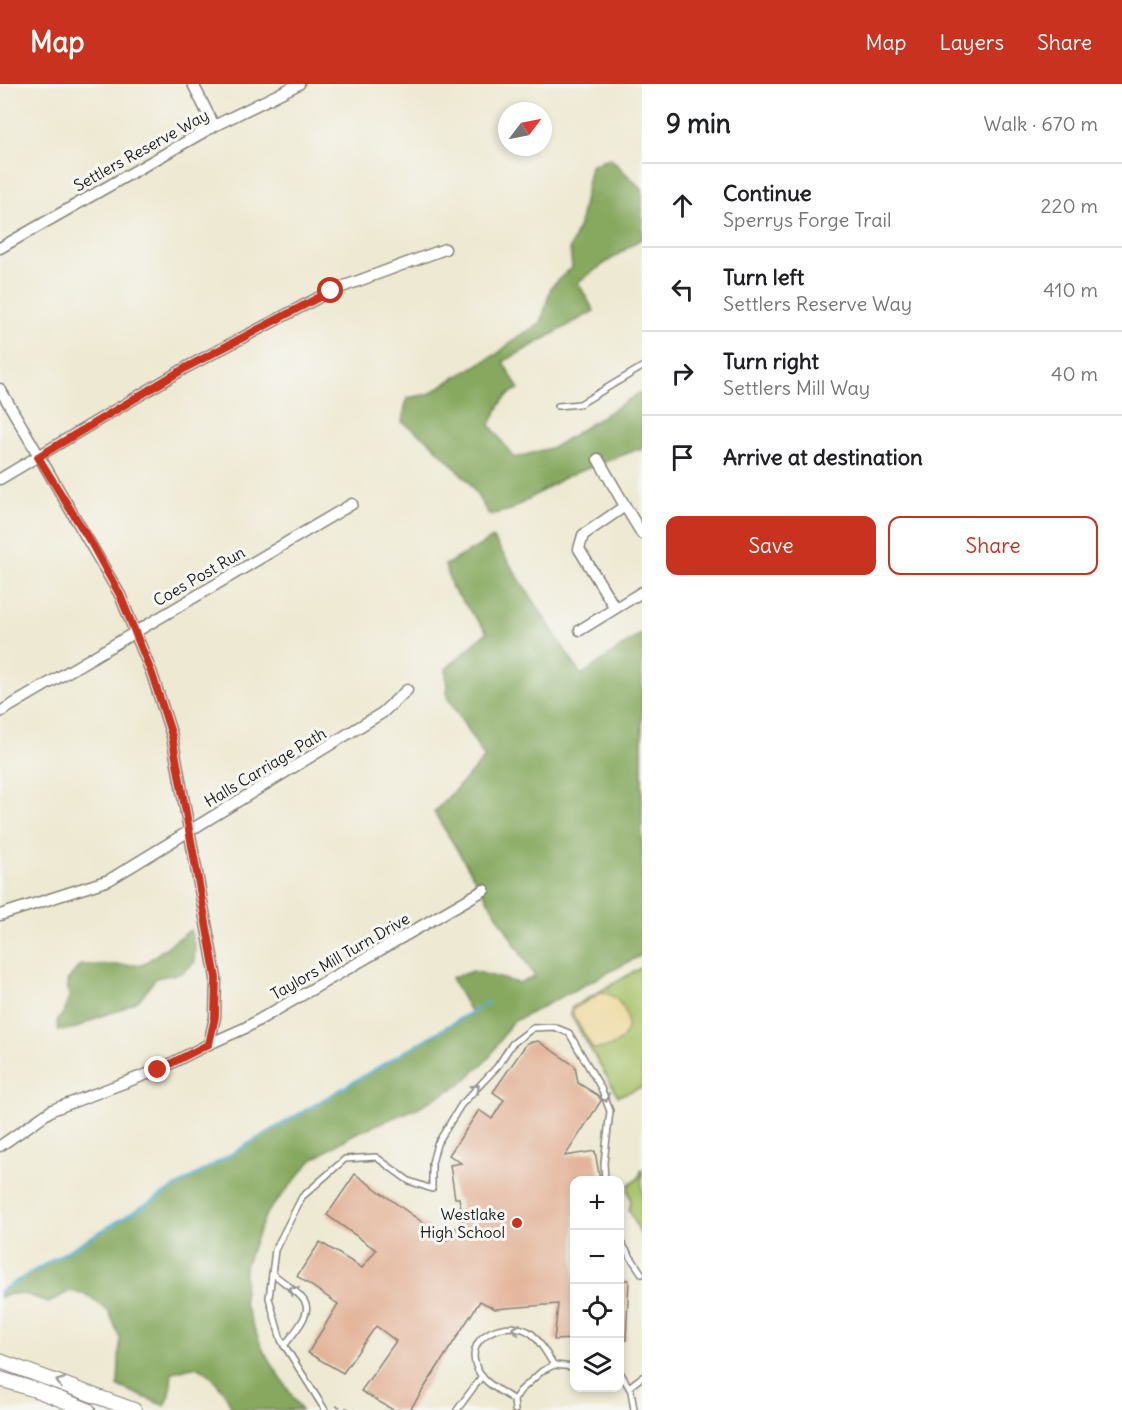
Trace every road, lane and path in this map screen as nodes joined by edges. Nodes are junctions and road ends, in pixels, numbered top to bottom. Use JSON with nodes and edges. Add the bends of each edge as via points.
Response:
{"nodes":[{"id":1,"x":193,"y":84,"type":"edge"},
{"id":2,"x":299,"y":84,"type":"edge"},
{"id":3,"x":214,"y":126,"type":"junction"},
{"id":4,"x":0,"y":248,"type":"edge"},
{"id":5,"x":445,"y":249,"type":"dead end"},
{"id":6,"x":642,"y":368,"type":"edge"},
{"id":7,"x":0,"y":389,"type":"edge"},
{"id":8,"x":558,"y":406,"type":"dead end"},
{"id":9,"x":38,"y":457,"type":"junction"},
{"id":10,"x":598,"y":459,"type":"dead end"},
{"id":11,"x":0,"y":479,"type":"edge"},
{"id":12,"x":352,"y":504,"type":"dead end"},
{"id":13,"x":625,"y":506,"type":"junction"},
{"id":14,"x":642,"y":534,"type":"edge"},
{"id":15,"x":642,"y":592,"type":"edge"},
{"id":16,"x":615,"y":608,"type":"junction"},
{"id":17,"x":580,"y":630,"type":"dead end"},
{"id":18,"x":135,"y":631,"type":"junction"},
{"id":19,"x":407,"y":690,"type":"dead end"},
{"id":20,"x":0,"y":712,"type":"edge"},
{"id":21,"x":189,"y":831,"type":"junction"},
{"id":22,"x":484,"y":890,"type":"dead end"},
{"id":23,"x":0,"y":915,"type":"edge"},
{"id":24,"x":209,"y":1044,"type":"junction"},
{"id":25,"x":0,"y":1146,"type":"edge"},
{"id":26,"x":605,"y":1176,"type":"edge"},
{"id":27,"x":624,"y":1246,"type":"edge"},
{"id":28,"x":272,"y":1273,"type":"junction"},
{"id":29,"x":642,"y":1274,"type":"edge"},
{"id":30,"x":284,"y":1346,"type":"junction"},
{"id":31,"x":0,"y":1361,"type":"edge"},
{"id":32,"x":554,"y":1365,"type":"junction"},
{"id":33,"x":570,"y":1367,"type":"edge"},
{"id":34,"x":482,"y":1376,"type":"junction"},
{"id":35,"x":642,"y":1377,"type":"edge"},
{"id":36,"x":0,"y":1378,"type":"edge"},
{"id":37,"x":624,"y":1379,"type":"edge"},
{"id":38,"x":629,"y":1387,"type":"junction"},
{"id":39,"x":91,"y":1393,"type":"junction"},
{"id":40,"x":514,"y":1400,"type":"junction"},
{"id":41,"x":336,"y":1406,"type":"dead end"},
{"id":42,"x":86,"y":1410,"type":"edge"},
{"id":43,"x":134,"y":1410,"type":"edge"},
{"id":44,"x":325,"y":1410,"type":"edge"},
{"id":45,"x":356,"y":1410,"type":"edge"},
{"id":46,"x":457,"y":1410,"type":"edge"},
{"id":47,"x":515,"y":1410,"type":"edge"},
{"id":48,"x":634,"y":1410,"type":"edge"}],
"edges":[{"from":1,"to":3,"type":"street"},
{"from":2,"to":3,"type":"street","name":"Settlers Reserve Way"},
{"from":3,"to":4,"type":"street","name":"Settlers Reserve Way"},
{"from":5,"to":9,"type":"street","via":[[331,291],[187,367]]},
{"from":6,"to":8,"type":"lane","via":[[580,404]]},
{"from":7,"to":9,"type":"street"},
{"from":9,"to":11,"type":"street"},
{"from":9,"to":18,"type":"street","via":[[93,546]]},
{"from":10,"to":13,"type":"street"},
{"from":12,"to":18,"type":"street","name":"Coes Post Run"},
{"from":13,"to":14,"type":"street"},
{"from":13,"to":16,"type":"street","via":[[583,535],[579,549]]},
{"from":15,"to":16,"type":"street"},
{"from":16,"to":17,"type":"street"},
{"from":18,"to":20,"type":"street","name":"Coes Post Run"},
{"from":18,"to":21,"type":"street","via":[[172,736]]},
{"from":19,"to":21,"type":"street","name":"Halls Carriage Path","via":[[382,713]]},
{"from":21,"to":23,"type":"street","name":"Halls Carriage Path","via":[[109,880]]},
{"from":21,"to":24,"type":"street","via":[[216,978],[215,1017]]},
{"from":22,"to":24,"type":"street","name":"Taylors Mill Turn Drive","via":[[245,1028]]},
{"from":24,"to":25,"type":"street","name":"Taylors Mill Turn Drive","via":[[158,1070],[52,1110]]},
{"from":28,"to":26,"type":"lane","one_way":true,"via":[[275,1250],[302,1197],[345,1159],[376,1157],[409,1180],[432,1189],[437,1144],[460,1105],[497,1067],[512,1044],[533,1028],[554,1027],[569,1033],[601,1088],[610,1110]]},
{"from":27,"to":29,"type":"lane"},
{"from":28,"to":30,"type":"lane","via":[[269,1298]]},
{"from":30,"to":28,"type":"lane","one_way":true,"via":[[306,1315],[307,1306],[305,1299]]},
{"from":30,"to":44,"type":"lane"},
{"from":39,"to":31,"type":"main road","one_way":true},
{"from":32,"to":33,"type":"lane"},
{"from":32,"to":34,"type":"lane","one_way":true,"via":[[533,1335],[503,1327],[493,1330],[478,1344],[474,1355]]},
{"from":32,"to":40,"type":"lane","via":[[535,1376]]},
{"from":34,"to":40,"type":"lane"},
{"from":34,"to":46,"type":"lane"},
{"from":35,"to":38,"type":"lane"},
{"from":36,"to":42,"type":"main road"},
{"from":37,"to":38,"type":"lane"},
{"from":38,"to":48,"type":"lane"},
{"from":39,"to":42,"type":"street"},
{"from":39,"to":43,"type":"main road"},
{"from":40,"to":47,"type":"lane"},
{"from":41,"to":45,"type":"path"}]}
